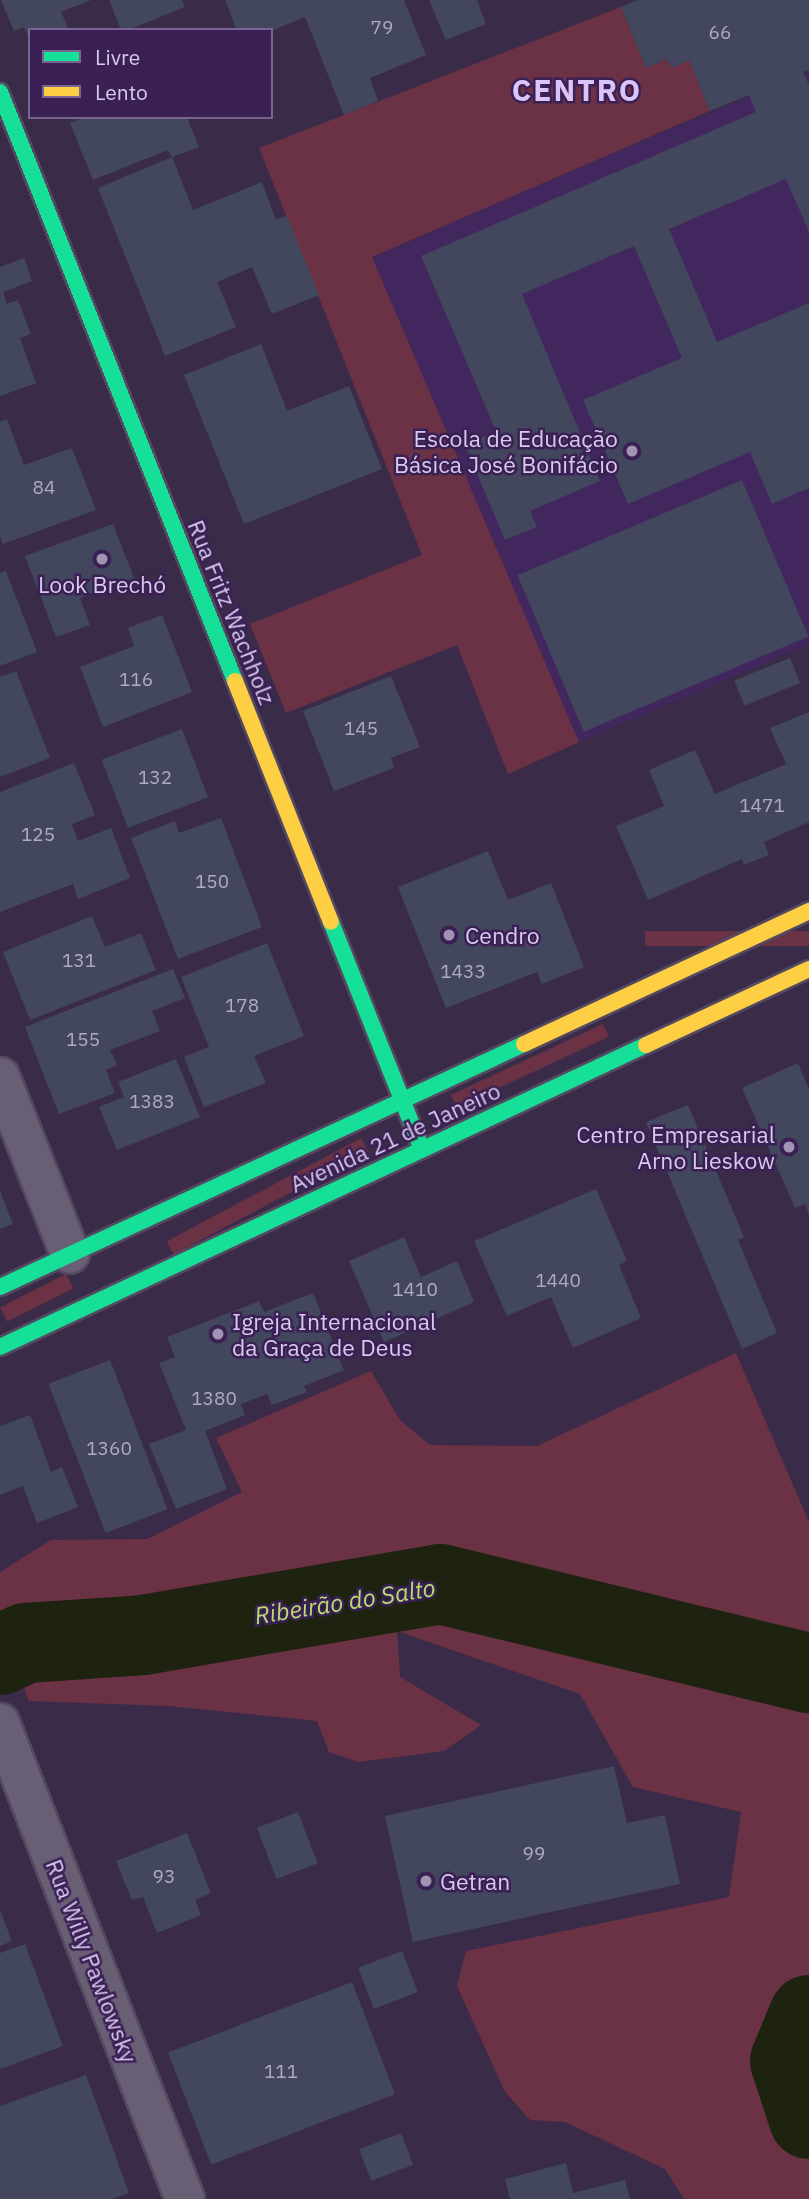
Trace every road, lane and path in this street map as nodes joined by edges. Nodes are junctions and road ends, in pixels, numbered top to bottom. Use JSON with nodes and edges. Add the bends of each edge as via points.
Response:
{"nodes":[{"id":1,"x":0,"y":92,"type":"edge"},
{"id":2,"x":809,"y":911,"type":"edge"},
{"id":3,"x":809,"y":969,"type":"edge"},
{"id":4,"x":0,"y":1077,"type":"edge"},
{"id":5,"x":402,"y":1100,"type":"junction"},
{"id":6,"x":422,"y":1149,"type":"junction"},
{"id":7,"x":88,"y":1266,"type":"junction"},
{"id":8,"x":0,"y":1287,"type":"edge"},
{"id":9,"x":124,"y":1289,"type":"junction"},
{"id":10,"x":0,"y":1347,"type":"edge"},
{"id":11,"x":0,"y":1723,"type":"edge"},
{"id":12,"x":185,"y":2199,"type":"edge"}],
"edges":[{"from":1,"to":5,"type":"main road","name":"Rua Fritz Wachholz"},
{"from":2,"to":5,"type":"main road","name":"Avenida 21 de Janeiro","via":[[624,1004]]},
{"from":3,"to":6,"type":"main road","name":"Avenida 21 de Janeiro","via":[[641,1040]]},
{"from":4,"to":7,"type":"street"},
{"from":5,"to":6,"type":"main road","name":"Rua Fritz Wachholz"},
{"from":5,"to":7,"type":"main road","name":"Avenida 21 de Janeiro"},
{"from":6,"to":9,"type":"main road","name":"Avenida 21 de Janeiro"},
{"from":7,"to":8,"type":"main road","name":"Avenida 21 de Janeiro"},
{"from":7,"to":9,"type":"main road"},
{"from":9,"to":10,"type":"main road","name":"Avenida 21 de Janeiro"},
{"from":11,"to":12,"type":"street","name":"Rua Willy Pawlowsky"}]}
